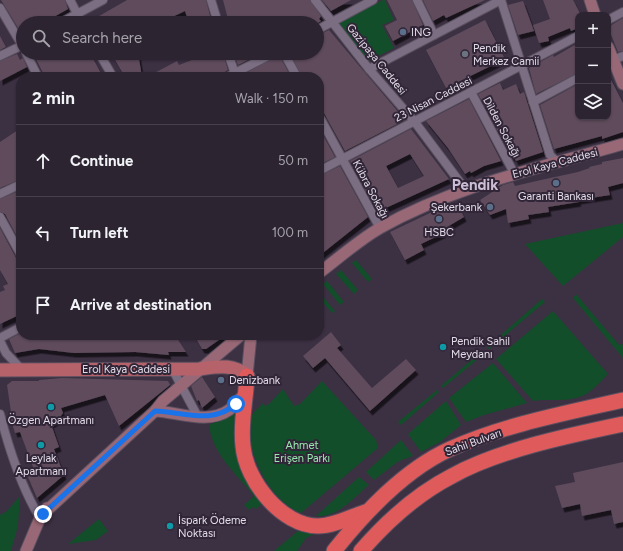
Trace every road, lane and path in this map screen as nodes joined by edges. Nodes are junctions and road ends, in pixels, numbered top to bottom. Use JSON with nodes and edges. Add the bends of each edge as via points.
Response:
{"nodes":[{"id":1,"x":70,"y":0,"type":"edge"},
{"id":2,"x":103,"y":0,"type":"edge"},
{"id":3,"x":211,"y":0,"type":"edge"},
{"id":4,"x":315,"y":0,"type":"edge"},
{"id":5,"x":373,"y":0,"type":"edge"},
{"id":6,"x":418,"y":0,"type":"edge"},
{"id":7,"x":501,"y":0,"type":"edge"},
{"id":8,"x":590,"y":0,"type":"edge"},
{"id":9,"x":0,"y":8,"type":"edge"},
{"id":10,"x":594,"y":12,"type":"edge"},
{"id":11,"x":623,"y":12,"type":"edge"},
{"id":12,"x":77,"y":14,"type":"junction"},
{"id":13,"x":73,"y":16,"type":"edge"},
{"id":14,"x":216,"y":16,"type":"edge"},
{"id":15,"x":611,"y":18,"type":"edge"},
{"id":16,"x":332,"y":21,"type":"junction"},
{"id":17,"x":324,"y":26,"type":"edge"},
{"id":18,"x":16,"y":34,"type":"edge"},
{"id":19,"x":434,"y":35,"type":"junction"},
{"id":20,"x":575,"y":38,"type":"edge"},
{"id":21,"x":609,"y":48,"type":"edge"},
{"id":22,"x":16,"y":49,"type":"edge"},
{"id":23,"x":0,"y":56,"type":"edge"},
{"id":24,"x":30,"y":60,"type":"edge"},
{"id":25,"x":103,"y":60,"type":"edge"},
{"id":26,"x":230,"y":60,"type":"edge"},
{"id":27,"x":262,"y":60,"type":"edge"},
{"id":28,"x":288,"y":60,"type":"edge"},
{"id":29,"x":615,"y":60,"type":"edge"},
{"id":30,"x":522,"y":66,"type":"junction"},
{"id":31,"x":369,"y":69,"type":"junction"},
{"id":32,"x":36,"y":72,"type":"edge"},
{"id":33,"x":110,"y":72,"type":"edge"},
{"id":34,"x":232,"y":72,"type":"edge"},
{"id":35,"x":240,"y":72,"type":"edge"},
{"id":36,"x":294,"y":72,"type":"edge"},
{"id":37,"x":575,"y":80,"type":"edge"},
{"id":38,"x":623,"y":84,"type":"edge"},
{"id":39,"x":471,"y":92,"type":"junction"},
{"id":40,"x":533,"y":102,"type":"junction"},
{"id":41,"x":414,"y":121,"type":"junction"},
{"id":42,"x":324,"y":125,"type":"edge"},
{"id":43,"x":623,"y":144,"type":"edge"},
{"id":44,"x":343,"y":159,"type":"junction"},
{"id":45,"x":558,"y":163,"type":"junction"},
{"id":46,"x":324,"y":168,"type":"edge"},
{"id":47,"x":514,"y":173,"type":"junction"},
{"id":48,"x":16,"y":186,"type":"edge"},
{"id":49,"x":464,"y":189,"type":"junction"},
{"id":50,"x":0,"y":194,"type":"edge"},
{"id":51,"x":0,"y":217,"type":"edge"},
{"id":52,"x":380,"y":228,"type":"junction"},
{"id":53,"x":16,"y":246,"type":"edge"},
{"id":54,"x":324,"y":269,"type":"edge"},
{"id":55,"x":16,"y":330,"type":"edge"},
{"id":56,"x":0,"y":340,"type":"edge"},
{"id":57,"x":235,"y":340,"type":"edge"},
{"id":58,"x":250,"y":340,"type":"edge"},
{"id":59,"x":170,"y":369,"type":"junction"},
{"id":60,"x":199,"y":369,"type":"junction"},
{"id":61,"x":0,"y":370,"type":"edge"},
{"id":62,"x":22,"y":370,"type":"junction"},
{"id":63,"x":247,"y":376,"type":"junction"},
{"id":64,"x":181,"y":386,"type":"junction"},
{"id":65,"x":246,"y":392,"type":"junction"},
{"id":66,"x":623,"y":400,"type":"edge"},
{"id":67,"x":163,"y":401,"type":"junction"},
{"id":68,"x":155,"y":411,"type":"junction"},
{"id":69,"x":0,"y":414,"type":"edge"},
{"id":70,"x":198,"y":417,"type":"junction"},
{"id":71,"x":623,"y":424,"type":"edge"},
{"id":72,"x":367,"y":511,"type":"junction"},
{"id":73,"x":42,"y":516,"type":"junction"},
{"id":74,"x":27,"y":551,"type":"edge"},
{"id":75,"x":334,"y":551,"type":"edge"},
{"id":76,"x":361,"y":551,"type":"edge"}],
"edges":[{"from":1,"to":12,"type":"street"},
{"from":2,"to":12,"type":"street"},
{"from":3,"to":14,"type":"street"},
{"from":4,"to":16,"type":"street","name":"Gazipaşa Caddesi"},
{"from":5,"to":16,"type":"street"},
{"from":6,"to":19,"type":"street"},
{"from":7,"to":19,"type":"street"},
{"from":7,"to":30,"type":"street"},
{"from":8,"to":10,"type":"street"},
{"from":9,"to":18,"type":"street"},
{"from":11,"to":15,"type":"street"},
{"from":12,"to":13,"type":"street"},
{"from":16,"to":17,"type":"street"},
{"from":16,"to":31,"type":"street","name":"Gazipaşa Caddesi"},
{"from":19,"to":31,"type":"street"},
{"from":20,"to":30,"type":"street","name":"23 Nisan Caddesi"},
{"from":21,"to":29,"type":"street"},
{"from":22,"to":23,"type":"street"},
{"from":24,"to":32,"type":"street"},
{"from":25,"to":33,"type":"street"},
{"from":26,"to":34,"type":"street"},
{"from":27,"to":35,"type":"street"},
{"from":28,"to":36,"type":"street"},
{"from":29,"to":38,"type":"street"},
{"from":30,"to":39,"type":"street","name":"23 Nisan Caddesi"},
{"from":30,"to":40,"type":"street"},
{"from":31,"to":41,"type":"street","name":"Gazipaşa Caddesi"},
{"from":37,"to":40,"type":"street"},
{"from":39,"to":41,"type":"street","name":"23 Nisan Caddesi"},
{"from":39,"to":47,"type":"street","name":"Dilden Sokağı"},
{"from":40,"to":45,"type":"street","via":[[550,155]]},
{"from":41,"to":44,"type":"street","name":"23 Nisan Caddesi"},
{"from":41,"to":49,"type":"street","name":"Gazipaşa Caddesi"},
{"from":42,"to":44,"type":"street","name":"Kübra Sokağı"},
{"from":43,"to":45,"type":"street","name":"Erol Kaya Caddesi"},
{"from":44,"to":46,"type":"street","name":"23 Nisan Caddesi"},
{"from":44,"to":52,"type":"street","name":"Kübra Sokağı"},
{"from":45,"to":47,"type":"street","name":"Erol Kaya Caddesi"},
{"from":47,"to":49,"type":"street","name":"Erol Kaya Caddesi"},
{"from":48,"to":50,"type":"street"},
{"from":49,"to":52,"type":"street","name":"Erol Kaya Caddesi"},
{"from":51,"to":53,"type":"street"},
{"from":52,"to":54,"type":"street","name":"Erol Kaya Caddesi"},
{"from":55,"to":56,"type":"street"},
{"from":56,"to":62,"type":"street","via":[[6,353]]},
{"from":57,"to":60,"type":"street"},
{"from":58,"to":63,"type":"street"},
{"from":59,"to":60,"type":"main road","name":"Erol Kaya Caddesi"},
{"from":59,"to":62,"type":"main road","name":"Erol Kaya Caddesi"},
{"from":59,"to":64,"type":"street"},
{"from":60,"to":63,"type":"main road","via":[[228,367]]},
{"from":60,"to":64,"type":"street"},
{"from":61,"to":62,"type":"main road","name":"Erol Kaya Caddesi"},
{"from":63,"to":65,"type":"highway"},
{"from":64,"to":67,"type":"street"},
{"from":64,"to":70,"type":"street"},
{"from":65,"to":70,"type":"street","via":[[228,411]]},
{"from":65,"to":72,"type":"highway","via":[[242,440],[244,455],[256,480],[276,507],[298,523],[319,526],[333,524]]},
{"from":66,"to":72,"type":"highway","name":"Sahil Bulvarı","via":[[515,427],[449,449],[428,461]]},
{"from":67,"to":68,"type":"street"},
{"from":67,"to":73,"type":"street","via":[[150,408],[72,479],[51,501]]},
{"from":68,"to":70,"type":"street"},
{"from":68,"to":73,"type":"street"},
{"from":69,"to":73,"type":"street","via":[[30,502]]},
{"from":71,"to":76,"type":"highway","name":"Sahil Bulvarı","via":[[498,457],[452,476],[416,499]]},
{"from":72,"to":75,"type":"highway","name":"Sahil Bulvarı"},
{"from":73,"to":74,"type":"street"}]}
